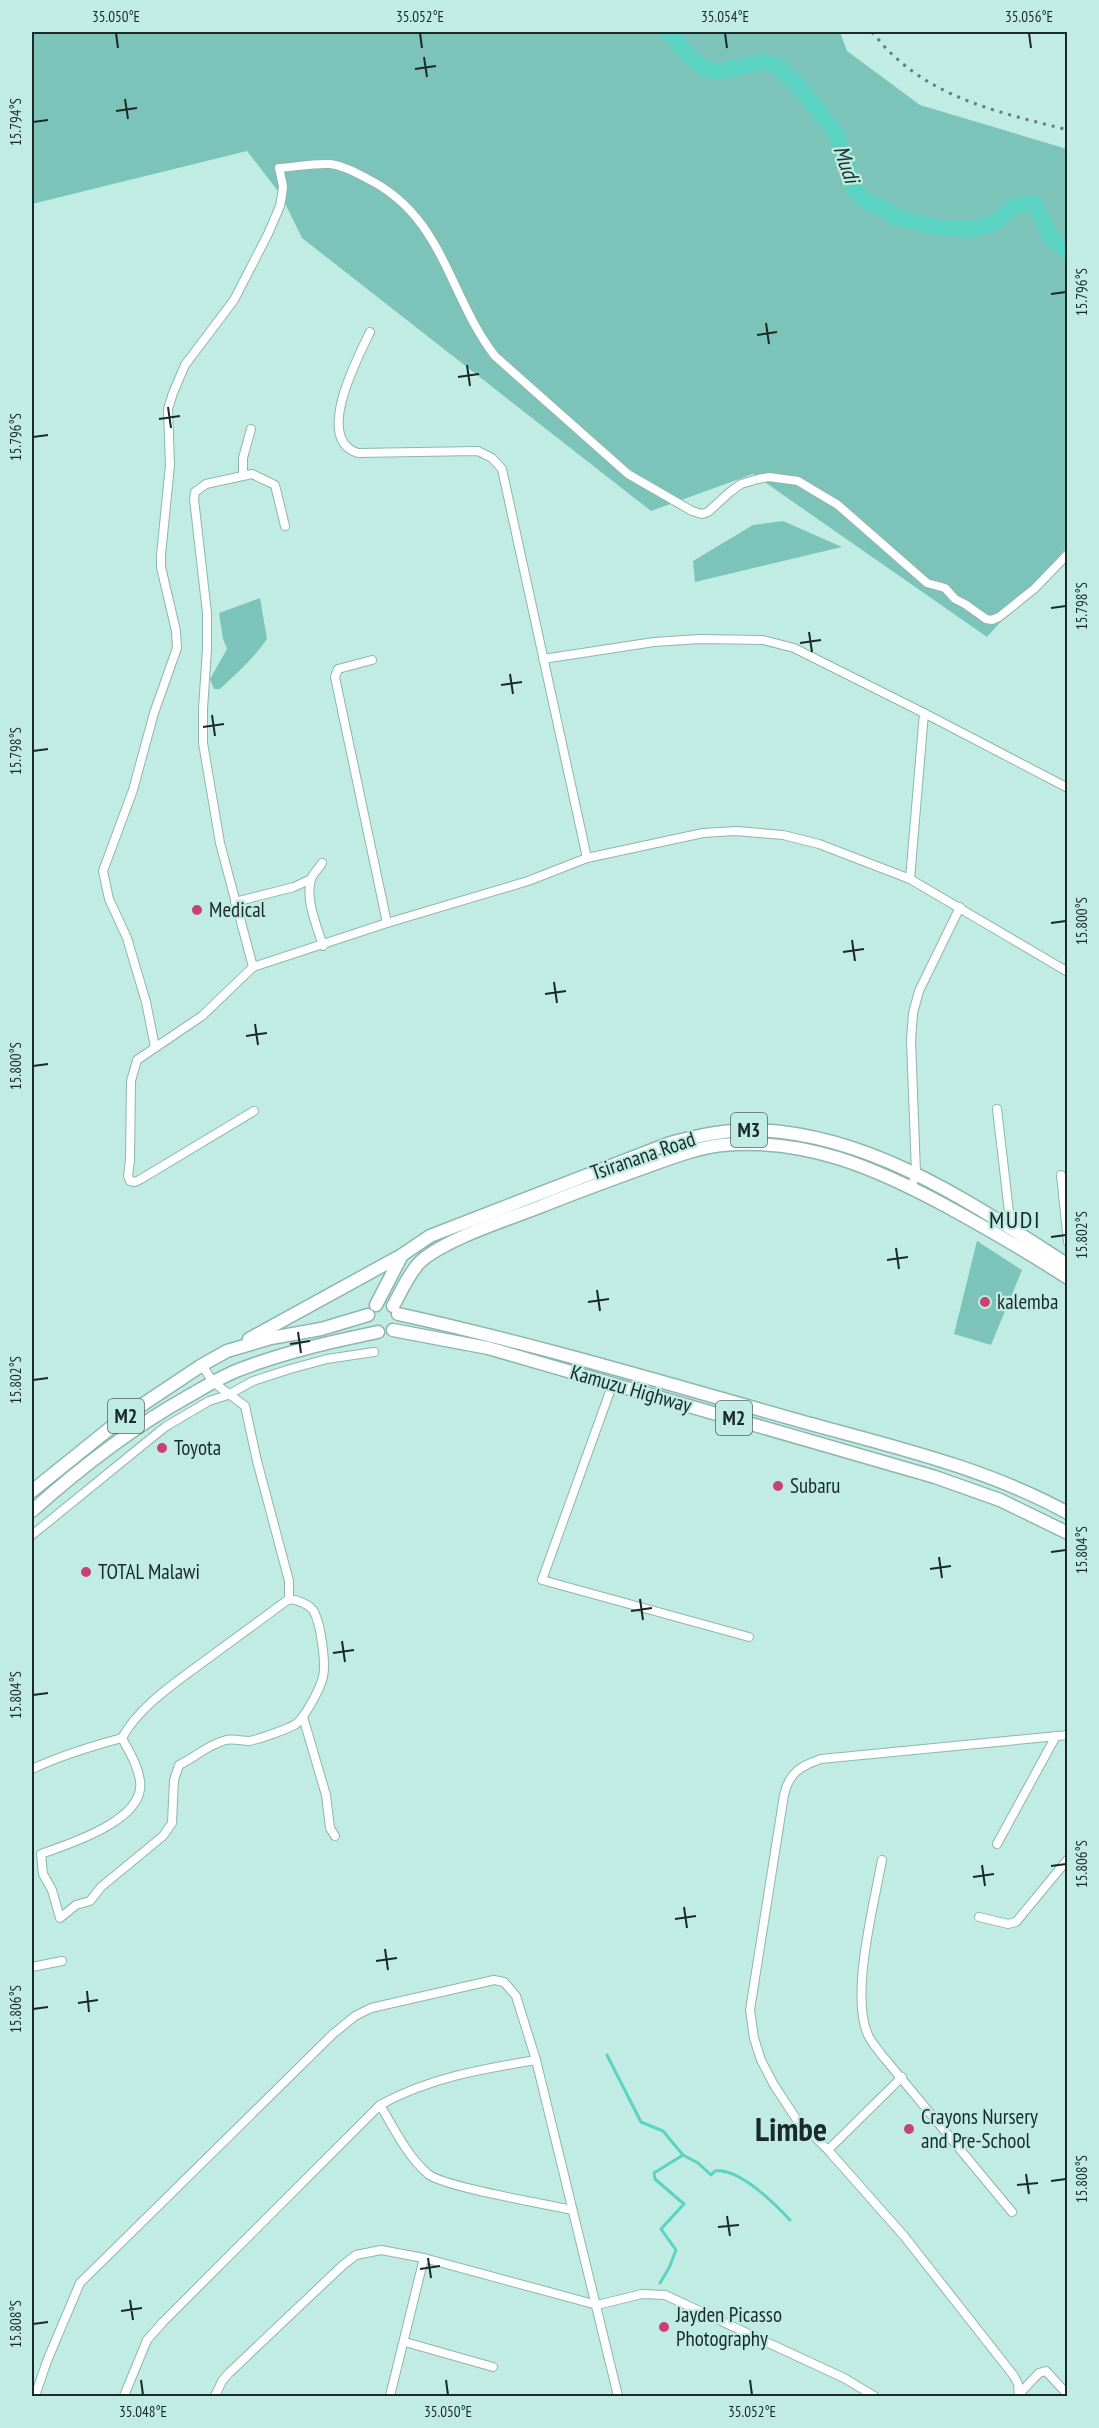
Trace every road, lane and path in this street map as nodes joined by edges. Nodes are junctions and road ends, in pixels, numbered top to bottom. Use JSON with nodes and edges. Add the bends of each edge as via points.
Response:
{"nodes":[{"id":1,"x":370,"y":332,"type":"dead end"},
{"id":2,"x":251,"y":429,"type":"dead end"},
{"id":3,"x":243,"y":474,"type":"junction"},
{"id":4,"x":285,"y":526,"type":"dead end"},
{"id":5,"x":1068,"y":554,"type":"edge"},
{"id":6,"x":543,"y":659,"type":"junction"},
{"id":7,"x":372,"y":660,"type":"dead end"},
{"id":8,"x":924,"y":713,"type":"junction"},
{"id":9,"x":1068,"y":788,"type":"edge"},
{"id":10,"x":587,"y":858,"type":"junction"},
{"id":11,"x":322,"y":863,"type":"dead end"},
{"id":12,"x":311,"y":879,"type":"junction"},
{"id":13,"x":910,"y":879,"type":"junction"},
{"id":14,"x":236,"y":902,"type":"junction"},
{"id":15,"x":960,"y":907,"type":"junction"},
{"id":16,"x":387,"y":923,"type":"junction"},
{"id":17,"x":323,"y":946,"type":"junction"},
{"id":18,"x":253,"y":968,"type":"junction"},
{"id":19,"x":1068,"y":972,"type":"edge"},
{"id":20,"x":155,"y":1047,"type":"junction"},
{"id":21,"x":997,"y":1109,"type":"dead end"},
{"id":22,"x":254,"y":1111,"type":"dead end"},
{"id":23,"x":916,"y":1173,"type":"junction"},
{"id":24,"x":1061,"y":1175,"type":"dead end"},
{"id":25,"x":911,"y":1188,"type":"junction"},
{"id":26,"x":1011,"y":1229,"type":"junction"},
{"id":27,"x":1068,"y":1242,"type":"edge"},
{"id":28,"x":402,"y":1255,"type":"junction"},
{"id":29,"x":1068,"y":1265,"type":"edge"},
{"id":30,"x":1068,"y":1278,"type":"edge"},
{"id":31,"x":372,"y":1310,"type":"junction"},
{"id":32,"x":396,"y":1310,"type":"junction"},
{"id":33,"x":393,"y":1330,"type":"junction"},
{"id":34,"x":378,"y":1332,"type":"junction"},
{"id":35,"x":227,"y":1352,"type":"junction"},
{"id":36,"x":374,"y":1352,"type":"dead end"},
{"id":37,"x":202,"y":1365,"type":"junction"},
{"id":38,"x":213,"y":1382,"type":"junction"},
{"id":39,"x":613,"y":1383,"type":"junction"},
{"id":40,"x":228,"y":1395,"type":"junction"},
{"id":41,"x":32,"y":1491,"type":"edge"},
{"id":42,"x":32,"y":1511,"type":"edge"},
{"id":43,"x":1068,"y":1513,"type":"edge"},
{"id":44,"x":1068,"y":1533,"type":"edge"},
{"id":45,"x":32,"y":1535,"type":"edge"},
{"id":46,"x":289,"y":1599,"type":"junction"},
{"id":47,"x":749,"y":1638,"type":"dead end"},
{"id":48,"x":303,"y":1718,"type":"junction"},
{"id":49,"x":1068,"y":1735,"type":"edge"},
{"id":50,"x":1056,"y":1736,"type":"junction"},
{"id":51,"x":122,"y":1738,"type":"junction"},
{"id":52,"x":32,"y":1769,"type":"edge"},
{"id":53,"x":335,"y":1836,"type":"dead end"},
{"id":54,"x":997,"y":1844,"type":"dead end"},
{"id":55,"x":1068,"y":1859,"type":"edge"},
{"id":56,"x":882,"y":1860,"type":"dead end"},
{"id":57,"x":979,"y":1917,"type":"dead end"},
{"id":58,"x":62,"y":1961,"type":"dead end"},
{"id":59,"x":32,"y":1967,"type":"edge"},
{"id":60,"x":536,"y":2060,"type":"junction"},
{"id":61,"x":902,"y":2077,"type":"junction"},
{"id":62,"x":380,"y":2105,"type":"junction"},
{"id":63,"x":828,"y":2150,"type":"junction"},
{"id":64,"x":572,"y":2210,"type":"junction"},
{"id":65,"x":1012,"y":2212,"type":"dead end"},
{"id":66,"x":424,"y":2258,"type":"junction"},
{"id":67,"x":597,"y":2305,"type":"junction"},
{"id":68,"x":405,"y":2342,"type":"junction"},
{"id":69,"x":493,"y":2367,"type":"dead end"},
{"id":70,"x":1020,"y":2395,"type":"edge"},
{"id":71,"x":1068,"y":2395,"type":"edge"},
{"id":72,"x":35,"y":2397,"type":"edge"},
{"id":73,"x":124,"y":2397,"type":"edge"},
{"id":74,"x":215,"y":2397,"type":"edge"},
{"id":75,"x":390,"y":2397,"type":"edge"},
{"id":76,"x":618,"y":2397,"type":"edge"},
{"id":77,"x":874,"y":2397,"type":"edge"}],
"edges":[{"from":1,"to":6,"type":"street","via":[[346,381],[339,424],[344,446],[358,453],[478,451],[499,464]]},
{"from":2,"to":3,"type":"street"},
{"from":3,"to":4,"type":"street","via":[[275,485]]},
{"from":3,"to":14,"type":"street","via":[[200,487],[194,499],[207,613],[203,743],[220,843]]},
{"from":5,"to":20,"type":"street","via":[[1019,601],[996,619],[986,620],[950,596],[945,588],[927,583],[838,505],[798,481],[758,479],[741,484],[708,512],[692,511],[628,474],[495,356],[479,336],[432,239],[414,212],[396,196],[356,172],[331,164],[279,168],[282,195],[268,234],[234,300],[185,365],[168,409],[170,465],[161,567],[177,648],[103,871],[128,938]]},
{"from":6,"to":8,"type":"street","via":[[654,642],[763,640],[794,648]]},
{"from":6,"to":10,"type":"street"},
{"from":7,"to":16,"type":"street","via":[[338,669],[335,677]]},
{"from":8,"to":9,"type":"street"},
{"from":8,"to":13,"type":"street"},
{"from":10,"to":13,"type":"street","via":[[703,833],[761,831],[819,844]]},
{"from":10,"to":16,"type":"street","via":[[528,881]]},
{"from":11,"to":12,"type":"street"},
{"from":12,"to":14,"type":"street"},
{"from":12,"to":17,"type":"street","via":[[311,902]]},
{"from":13,"to":15,"type":"street"},
{"from":14,"to":18,"type":"street"},
{"from":15,"to":19,"type":"street"},
{"from":15,"to":23,"type":"street","via":[[919,991],[913,1013]]},
{"from":16,"to":17,"type":"street"},
{"from":17,"to":18,"type":"street"},
{"from":18,"to":20,"type":"street","via":[[202,1016]]},
{"from":20,"to":22,"type":"street","via":[[137,1060],[132,1073],[130,1181],[141,1179]]},
{"from":21,"to":26,"type":"street"},
{"from":23,"to":25,"type":"street"},
{"from":23,"to":26,"type":"highway","name":"Tsiranana Road","number":"M3"},
{"from":23,"to":28,"type":"highway","name":"Tsiranana Road","number":"M3","via":[[846,1147],[789,1132],[705,1134],[670,1143],[459,1223],[429,1236]]},
{"from":24,"to":27,"type":"street"},
{"from":25,"to":30,"type":"highway","name":"Tsiranana Road","number":"M3","via":[[1008,1240]]},
{"from":25,"to":32,"type":"highway","name":"Tsiranana Road","number":"M3","via":[[856,1163],[796,1147],[758,1143],[686,1152],[428,1254],[418,1264]]},
{"from":26,"to":29,"type":"highway","name":"Tsiranana Road","number":"M3"},
{"from":28,"to":31,"type":"highway","name":"Tsiranana Road","number":"M3"},
{"from":28,"to":35,"type":"highway"},
{"from":31,"to":32,"type":"highway","number":"M2","via":[[385,1302]]},
{"from":31,"to":34,"type":"highway","via":[[370,1325]]},
{"from":31,"to":35,"type":"highway","number":"M2","via":[[321,1329],[271,1338]]},
{"from":32,"to":33,"type":"highway","via":[[399,1320]]},
{"from":32,"to":43,"type":"highway","name":"Kamuzu Highway","number":"M2","via":[[940,1461],[1006,1483]]},
{"from":33,"to":34,"type":"highway","number":"M2"},
{"from":33,"to":39,"type":"highway","name":"Kamuzu Highway","number":"M2","via":[[488,1348]]},
{"from":34,"to":38,"type":"highway","number":"M2","via":[[274,1358]]},
{"from":35,"to":37,"type":"highway","number":"M2"},
{"from":36,"to":40,"type":"street","via":[[290,1369],[253,1381]]},
{"from":37,"to":38,"type":"street"},
{"from":37,"to":41,"type":"highway","number":"M2","via":[[124,1417]]},
{"from":38,"to":40,"type":"street"},
{"from":38,"to":42,"type":"highway","number":"M2","via":[[122,1437]]},
{"from":39,"to":44,"type":"highway","name":"Kamuzu Highway","number":"M2","via":[[935,1477],[1000,1500]]},
{"from":39,"to":47,"type":"street","via":[[542,1580]]},
{"from":40,"to":45,"type":"street","via":[[209,1401],[165,1426]]},
{"from":40,"to":46,"type":"street","via":[[245,1406],[289,1581]]},
{"from":46,"to":48,"type":"street","via":[[311,1608],[317,1618],[323,1655],[320,1688]]},
{"from":46,"to":51,"type":"street","via":[[175,1683],[142,1712]]},
{"from":48,"to":51,"type":"street","via":[[293,1726],[252,1741],[230,1739],[210,1746],[179,1765],[174,1780],[172,1823],[163,1836],[101,1887],[90,1901],[76,1905],[60,1918],[43,1874],[41,1854],[104,1828],[137,1802],[141,1783]]},
{"from":48,"to":53,"type":"street"},
{"from":49,"to":50,"type":"street"},
{"from":50,"to":54,"type":"street"},
{"from":50,"to":63,"type":"street","via":[[821,1759],[804,1764],[787,1782],[750,2010],[761,2060],[774,2085],[797,2120]]},
{"from":51,"to":52,"type":"street","via":[[60,1756]]},
{"from":55,"to":57,"type":"street","via":[[1016,1923]]},
{"from":56,"to":61,"type":"street","via":[[860,1988],[862,2010],[868,2035]]},
{"from":58,"to":59,"type":"street"},
{"from":60,"to":62,"type":"street","via":[[429,2083]]},
{"from":60,"to":64,"type":"street"},
{"from":60,"to":72,"type":"street","via":[[516,1996],[504,1982],[476,1983],[371,2008],[355,2016],[84,2278],[73,2296]]},
{"from":61,"to":63,"type":"street"},
{"from":61,"to":65,"type":"street"},
{"from":62,"to":64,"type":"street","via":[[429,2175]]},
{"from":62,"to":73,"type":"street","via":[[147,2340]]},
{"from":63,"to":70,"type":"street","via":[[904,2236],[1014,2376]]},
{"from":64,"to":67,"type":"street"},
{"from":66,"to":67,"type":"street"},
{"from":66,"to":68,"type":"street"},
{"from":66,"to":74,"type":"street","via":[[381,2250],[356,2255],[229,2373]]},
{"from":67,"to":76,"type":"street"},
{"from":67,"to":77,"type":"street","via":[[642,2294],[665,2295],[844,2378]]},
{"from":68,"to":69,"type":"street"},
{"from":68,"to":75,"type":"street"},
{"from":70,"to":71,"type":"street","via":[[1039,2373],[1046,2371]]}]}
